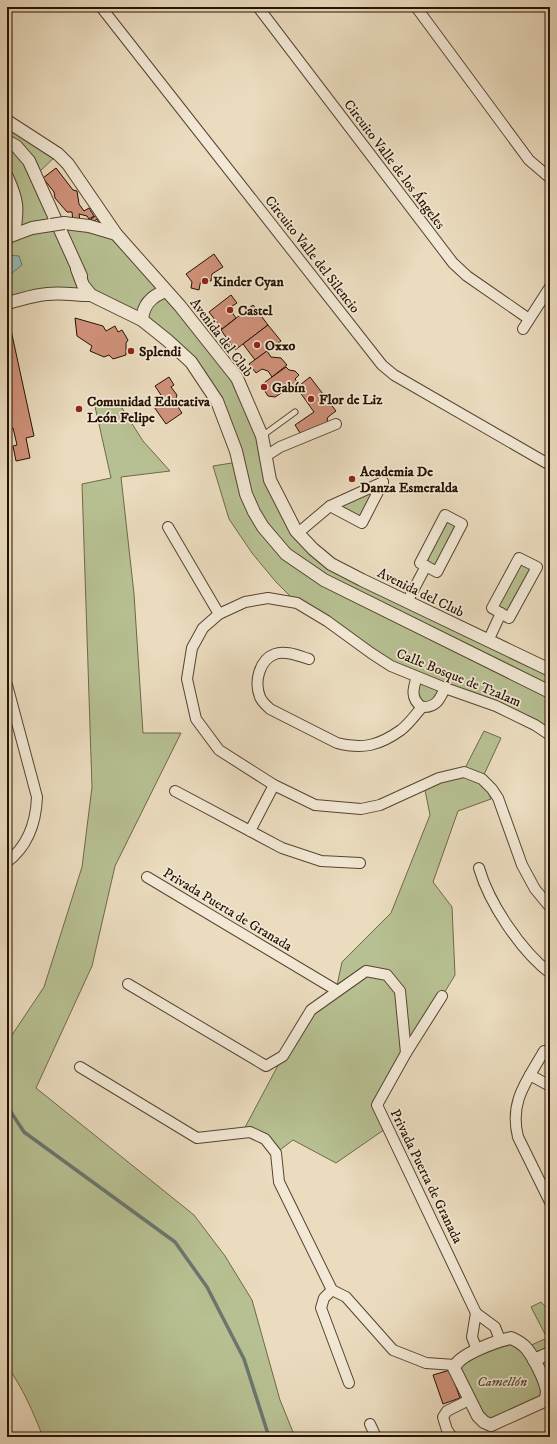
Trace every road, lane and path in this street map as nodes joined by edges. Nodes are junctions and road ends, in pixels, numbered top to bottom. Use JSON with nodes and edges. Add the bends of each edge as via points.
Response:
{"nodes":[{"id":1,"x":102,"y":7,"type":"edge"},
{"id":2,"x":258,"y":7,"type":"edge"},
{"id":3,"x":416,"y":7,"type":"edge"},
{"id":4,"x":7,"y":121,"type":"edge"},
{"id":5,"x":7,"y":141,"type":"edge"},
{"id":6,"x":7,"y":177,"type":"edge"},
{"id":7,"x":550,"y":178,"type":"edge"},
{"id":8,"x":98,"y":209,"type":"junction"},
{"id":9,"x":89,"y":226,"type":"junction"},
{"id":10,"x":104,"y":226,"type":"junction"},
{"id":11,"x":116,"y":234,"type":"junction"},
{"id":12,"x":10,"y":236,"type":"edge"},
{"id":13,"x":550,"y":286,"type":"edge"},
{"id":14,"x":166,"y":291,"type":"junction"},
{"id":15,"x":90,"y":295,"type":"junction"},
{"id":16,"x":7,"y":303,"type":"edge"},
{"id":17,"x":529,"y":319,"type":"junction"},
{"id":18,"x":142,"y":320,"type":"junction"},
{"id":19,"x":523,"y":329,"type":"dead end"},
{"id":20,"x":295,"y":412,"type":"dead end"},
{"id":21,"x":336,"y":424,"type":"dead end"},
{"id":22,"x":262,"y":436,"type":"junction"},
{"id":23,"x":266,"y":456,"type":"junction"},
{"id":24,"x":550,"y":465,"type":"edge"},
{"id":25,"x":330,"y":506,"type":"junction"},
{"id":26,"x":168,"y":527,"type":"dead end"},
{"id":27,"x":298,"y":533,"type":"junction"},
{"id":28,"x":331,"y":564,"type":"junction"},
{"id":29,"x":426,"y":566,"type":"junction"},
{"id":30,"x":324,"y":580,"type":"junction"},
{"id":31,"x":407,"y":602,"type":"junction"},
{"id":32,"x":501,"y":613,"type":"junction"},
{"id":33,"x":219,"y":614,"type":"junction"},
{"id":34,"x":488,"y":641,"type":"junction"},
{"id":35,"x":520,"y":656,"type":"junction"},
{"id":36,"x":308,"y":659,"type":"dead end"},
{"id":37,"x":550,"y":670,"type":"edge"},
{"id":38,"x":512,"y":673,"type":"junction"},
{"id":39,"x":417,"y":677,"type":"junction"},
{"id":40,"x":7,"y":685,"type":"edge"},
{"id":41,"x":445,"y":688,"type":"junction"},
{"id":42,"x":550,"y":692,"type":"edge"},
{"id":43,"x":422,"y":707,"type":"junction"},
{"id":44,"x":7,"y":716,"type":"edge"},
{"id":45,"x":18,"y":728,"type":"junction"},
{"id":46,"x":550,"y":735,"type":"edge"},
{"id":47,"x":274,"y":786,"type":"junction"},
{"id":48,"x":175,"y":791,"type":"dead end"},
{"id":49,"x":250,"y":831,"type":"junction"},
{"id":50,"x":7,"y":862,"type":"edge"},
{"id":51,"x":360,"y":863,"type":"dead end"},
{"id":52,"x":479,"y":868,"type":"dead end"},
{"id":53,"x":147,"y":877,"type":"dead end"},
{"id":54,"x":550,"y":907,"type":"edge"},
{"id":55,"x":550,"y":973,"type":"edge"},
{"id":56,"x":128,"y":984,"type":"dead end"},
{"id":57,"x":336,"y":990,"type":"junction"},
{"id":58,"x":442,"y":996,"type":"dead end"},
{"id":59,"x":544,"y":1051,"type":"dead end"},
{"id":60,"x":406,"y":1053,"type":"junction"},
{"id":61,"x":80,"y":1067,"type":"dead end"},
{"id":62,"x":530,"y":1075,"type":"junction"},
{"id":63,"x":550,"y":1086,"type":"edge"},
{"id":64,"x":550,"y":1202,"type":"edge"},
{"id":65,"x":332,"y":1290,"type":"junction"},
{"id":66,"x":476,"y":1314,"type":"junction"},
{"id":67,"x":500,"y":1340,"type":"junction"},
{"id":68,"x":477,"y":1350,"type":"junction"},
{"id":69,"x":550,"y":1353,"type":"edge"},
{"id":70,"x":534,"y":1360,"type":"junction"},
{"id":71,"x":455,"y":1365,"type":"junction"},
{"id":72,"x":349,"y":1383,"type":"dead end"},
{"id":73,"x":468,"y":1400,"type":"junction"},
{"id":74,"x":370,"y":1424,"type":"dead end"},
{"id":75,"x":376,"y":1437,"type":"edge"},
{"id":76,"x":452,"y":1437,"type":"edge"}],
"edges":[{"from":1,"to":24,"type":"street","name":"Circuito Valle del Silencio","via":[[382,365],[394,375]]},
{"from":2,"to":17,"type":"street","name":"Circuito Valle de los Ángeles","via":[[453,263],[467,276]]},
{"from":3,"to":7,"type":"street","via":[[529,160]]},
{"from":4,"to":8,"type":"street","name":"Avenida del Club","via":[[58,154],[68,164]]},
{"from":5,"to":15,"type":"street","via":[[16,146],[29,161]]},
{"from":6,"to":12,"type":"street","via":[[15,194],[17,212]]},
{"from":8,"to":10,"type":"street"},
{"from":8,"to":11,"type":"street","name":"Avenida del Club"},
{"from":9,"to":10,"type":"street"},
{"from":9,"to":11,"type":"street"},
{"from":9,"to":12,"type":"street","bridge":true,"via":[[51,225],[32,228]]},
{"from":10,"to":11,"type":"street"},
{"from":11,"to":14,"type":"street","name":"Avenida del Club"},
{"from":13,"to":17,"type":"street"},
{"from":14,"to":18,"type":"street","via":[[148,301],[142,313]]},
{"from":14,"to":22,"type":"street","name":"Avenida del Club","via":[[194,322],[237,378]]},
{"from":15,"to":16,"type":"street","via":[[79,292],[46,294]]},
{"from":15,"to":18,"type":"street"},
{"from":17,"to":19,"type":"street"},
{"from":18,"to":30,"type":"street","via":[[191,362],[213,393],[236,451],[246,494],[263,528],[286,554]]},
{"from":20,"to":22,"type":"lane"},
{"from":21,"to":23,"type":"street","via":[[280,447]]},
{"from":22,"to":23,"type":"street","name":"Avenida del Club"},
{"from":23,"to":27,"type":"street","name":"Avenida del Club","via":[[270,480]]},
{"from":25,"to":25,"type":"street","via":[[343,500],[383,482],[362,523]]},
{"from":25,"to":27,"type":"street"},
{"from":26,"to":33,"type":"street"},
{"from":27,"to":28,"type":"street","name":"Avenida del Club"},
{"from":28,"to":30,"type":"street"},
{"from":28,"to":31,"type":"street","name":"Avenida del Club"},
{"from":29,"to":29,"type":"street","via":[[437,572],[462,524],[445,515],[420,563]]},
{"from":29,"to":31,"type":"street"},
{"from":30,"to":38,"type":"street"},
{"from":31,"to":34,"type":"street","name":"Avenida del Club"},
{"from":32,"to":32,"type":"street","via":[[510,618],[536,568],[520,558],[492,608]]},
{"from":32,"to":34,"type":"street"},
{"from":33,"to":39,"type":"street","name":"Calle Bosque de Tzalam","via":[[245,602],[268,598],[297,603],[391,666]]},
{"from":33,"to":47,"type":"street","name":"Calle Bosque de Tzalam","via":[[203,628],[192,648],[187,679],[196,719],[219,750]]},
{"from":34,"to":35,"type":"street","name":"Avenida del Club"},
{"from":35,"to":37,"type":"street","name":"Avenida del Club"},
{"from":35,"to":38,"type":"street"},
{"from":36,"to":43,"type":"street","via":[[283,653],[268,658],[257,680],[260,696],[270,709],[337,743],[366,746],[376,744],[402,729]]},
{"from":38,"to":42,"type":"street"},
{"from":39,"to":41,"type":"street","name":"Calle Bosque de Tzalam"},
{"from":39,"to":43,"type":"street","via":[[413,689],[414,697]]},
{"from":40,"to":45,"type":"street"},
{"from":41,"to":43,"type":"street","via":[[440,701]]},
{"from":41,"to":46,"type":"street","name":"Calle Bosque de Tzalam","via":[[496,706]]},
{"from":44,"to":45,"type":"street"},
{"from":45,"to":50,"type":"street","via":[[37,797],[36,810],[22,849]]},
{"from":47,"to":49,"type":"street"},
{"from":47,"to":54,"type":"street","name":"Calle Bosque de Tzalam","via":[[315,805],[361,809],[380,805],[439,778],[464,772],[482,779],[498,798],[522,865],[535,889]]},
{"from":48,"to":49,"type":"street"},
{"from":49,"to":51,"type":"street","via":[[282,848],[321,861]]},
{"from":52,"to":55,"type":"street","via":[[496,907],[525,950]]},
{"from":53,"to":57,"type":"street","name":"Privada Puerta de Granada"},
{"from":56,"to":57,"type":"street","via":[[266,1066],[283,1056],[311,1010]]},
{"from":57,"to":60,"type":"street","via":[[366,971],[387,975],[400,991]]},
{"from":58,"to":60,"type":"street","name":"Privada Puerta de Granada"},
{"from":59,"to":62,"type":"street"},
{"from":60,"to":66,"type":"street","name":"Privada Puerta de Granada","via":[[377,1105]]},
{"from":61,"to":65,"type":"street","via":[[197,1138],[250,1132],[265,1139],[276,1153],[279,1182]]},
{"from":62,"to":63,"type":"street"},
{"from":62,"to":64,"type":"street","via":[[516,1101],[515,1126],[522,1148]]},
{"from":65,"to":71,"type":"street","via":[[346,1297],[393,1350],[426,1363]]},
{"from":65,"to":72,"type":"street","via":[[324,1298],[321,1308]]},
{"from":66,"to":67,"type":"street","via":[[495,1327]]},
{"from":66,"to":68,"type":"street","via":[[472,1338]]},
{"from":67,"to":68,"type":"street"},
{"from":67,"to":70,"type":"street","via":[[511,1338],[520,1342]]},
{"from":68,"to":71,"type":"street"},
{"from":69,"to":70,"type":"street"},
{"from":70,"to":73,"type":"street","via":[[547,1392],[544,1401],[491,1425],[478,1416]]},
{"from":71,"to":73,"type":"street"},
{"from":73,"to":76,"type":"street","via":[[447,1411],[443,1417]]},
{"from":74,"to":75,"type":"street"}]}
